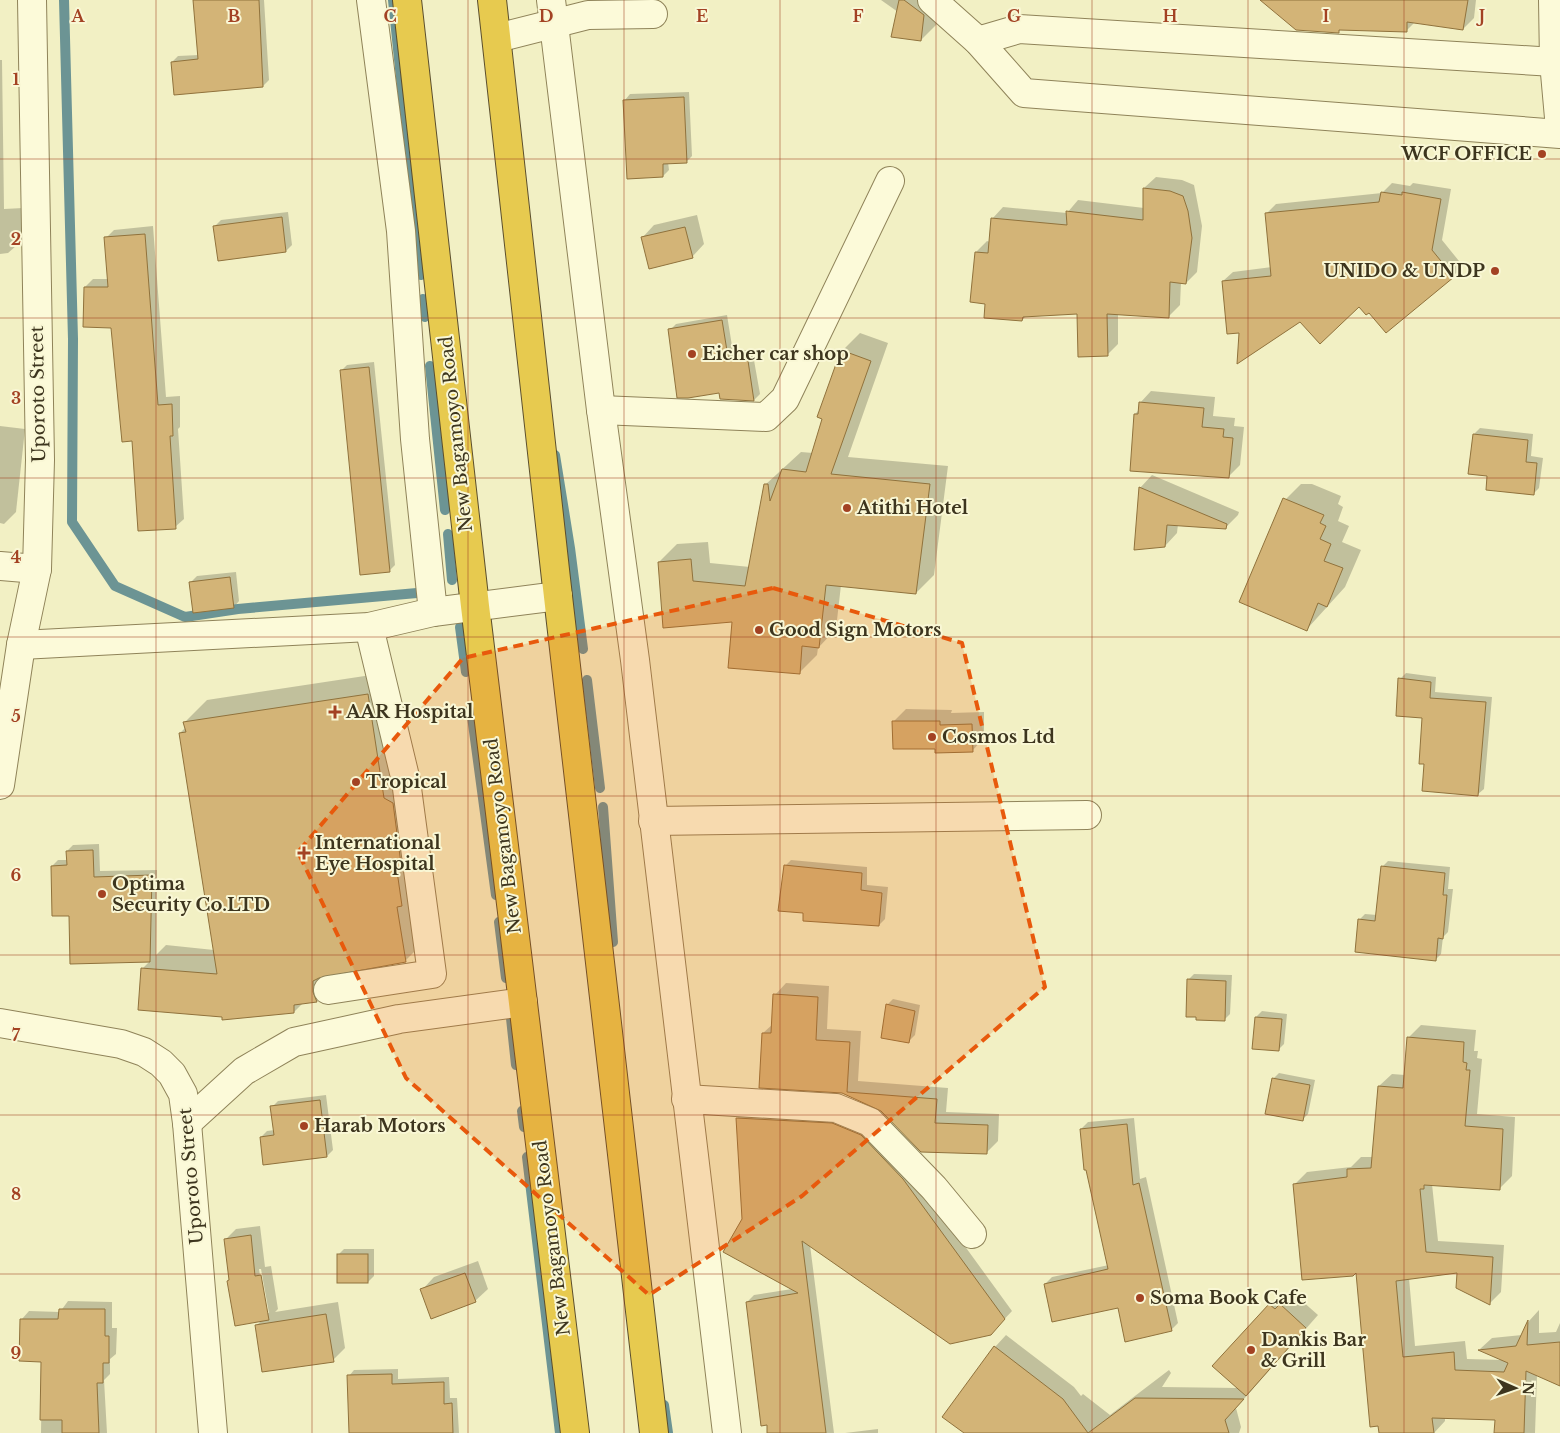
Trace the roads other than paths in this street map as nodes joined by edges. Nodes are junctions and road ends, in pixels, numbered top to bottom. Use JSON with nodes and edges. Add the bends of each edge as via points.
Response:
{"nodes":[{"id":1,"x":32,"y":0,"type":"edge"},
{"id":2,"x":371,"y":0,"type":"edge"},
{"id":3,"x":407,"y":0,"type":"edge"},
{"id":4,"x":492,"y":0,"type":"edge"},
{"id":5,"x":932,"y":0,"type":"edge"},
{"id":6,"x":1553,"y":0,"type":"edge"},
{"id":7,"x":587,"y":8,"type":"edge"},
{"id":8,"x":553,"y":12,"type":"edge"},
{"id":9,"x":653,"y":14,"type":"dead end"},
{"id":10,"x":497,"y":38,"type":"junction"},
{"id":11,"x":978,"y":42,"type":"junction"},
{"id":12,"x":1554,"y":62,"type":"junction"},
{"id":13,"x":1560,"y":129,"type":"edge"},
{"id":14,"x":1560,"y":134,"type":"edge"},
{"id":15,"x":890,"y":181,"type":"dead end"},
{"id":16,"x":601,"y":410,"type":"junction"},
{"id":17,"x":0,"y":566,"type":"edge"},
{"id":18,"x":37,"y":569,"type":"junction"},
{"id":19,"x":558,"y":596,"type":"junction"},
{"id":20,"x":475,"y":606,"type":"junction"},
{"id":21,"x":433,"y":612,"type":"junction"},
{"id":22,"x":369,"y":627,"type":"junction"},
{"id":23,"x":21,"y":645,"type":"junction"},
{"id":24,"x":0,"y":785,"type":"edge"},
{"id":25,"x":1087,"y":816,"type":"dead end"},
{"id":26,"x":653,"y":821,"type":"junction"},
{"id":27,"x":328,"y":990,"type":"dead end"},
{"id":28,"x":523,"y":1002,"type":"junction"},
{"id":29,"x":0,"y":1023,"type":"edge"},
{"id":30,"x":686,"y":1098,"type":"junction"},
{"id":31,"x":187,"y":1123,"type":"junction"},
{"id":32,"x":972,"y":1234,"type":"dead end"},
{"id":33,"x":213,"y":1433,"type":"edge"},
{"id":34,"x":575,"y":1433,"type":"edge"},
{"id":35,"x":654,"y":1433,"type":"edge"},
{"id":36,"x":727,"y":1433,"type":"edge"}],
"edges":[{"from":1,"to":18,"type":"street","name":"Uporoto Street","via":[[40,460]]},
{"from":2,"to":21,"type":"street","via":[[401,231]]},
{"from":3,"to":20,"type":"highway","name":"New Bagamoyo Road"},
{"from":4,"to":10,"type":"highway"},
{"from":5,"to":11,"type":"street"},
{"from":6,"to":12,"type":"street"},
{"from":7,"to":8,"type":"street"},
{"from":7,"to":9,"type":"street"},
{"from":8,"to":10,"type":"street"},
{"from":8,"to":16,"type":"street"},
{"from":10,"to":19,"type":"highway"},
{"from":11,"to":12,"type":"street","via":[[1019,30]]},
{"from":11,"to":14,"type":"street","via":[[1024,93]]},
{"from":12,"to":13,"type":"street"},
{"from":15,"to":16,"type":"street","via":[[786,399],[766,416]]},
{"from":16,"to":26,"type":"street"},
{"from":17,"to":18,"type":"street"},
{"from":18,"to":23,"type":"street","name":"Uporoto Street"},
{"from":19,"to":20,"type":"street"},
{"from":19,"to":35,"type":"highway"},
{"from":20,"to":21,"type":"street"},
{"from":20,"to":28,"type":"highway","name":"New Bagamoyo Road"},
{"from":21,"to":22,"type":"street"},
{"from":22,"to":23,"type":"street"},
{"from":22,"to":27,"type":"street","via":[[406,781],[432,974]]},
{"from":23,"to":24,"type":"street","name":"Uporoto Street"},
{"from":25,"to":26,"type":"street"},
{"from":26,"to":30,"type":"street"},
{"from":28,"to":31,"type":"street","via":[[399,1019],[294,1042],[244,1071]]},
{"from":28,"to":34,"type":"highway","name":"New Bagamoyo Road"},
{"from":29,"to":31,"type":"street","name":"Uporoto Street","via":[[121,1044],[144,1052],[172,1074],[183,1094]]},
{"from":30,"to":32,"type":"street","via":[[836,1108],[870,1122],[934,1188]]},
{"from":30,"to":36,"type":"street"},
{"from":31,"to":33,"type":"street","name":"Uporoto Street"}]}
